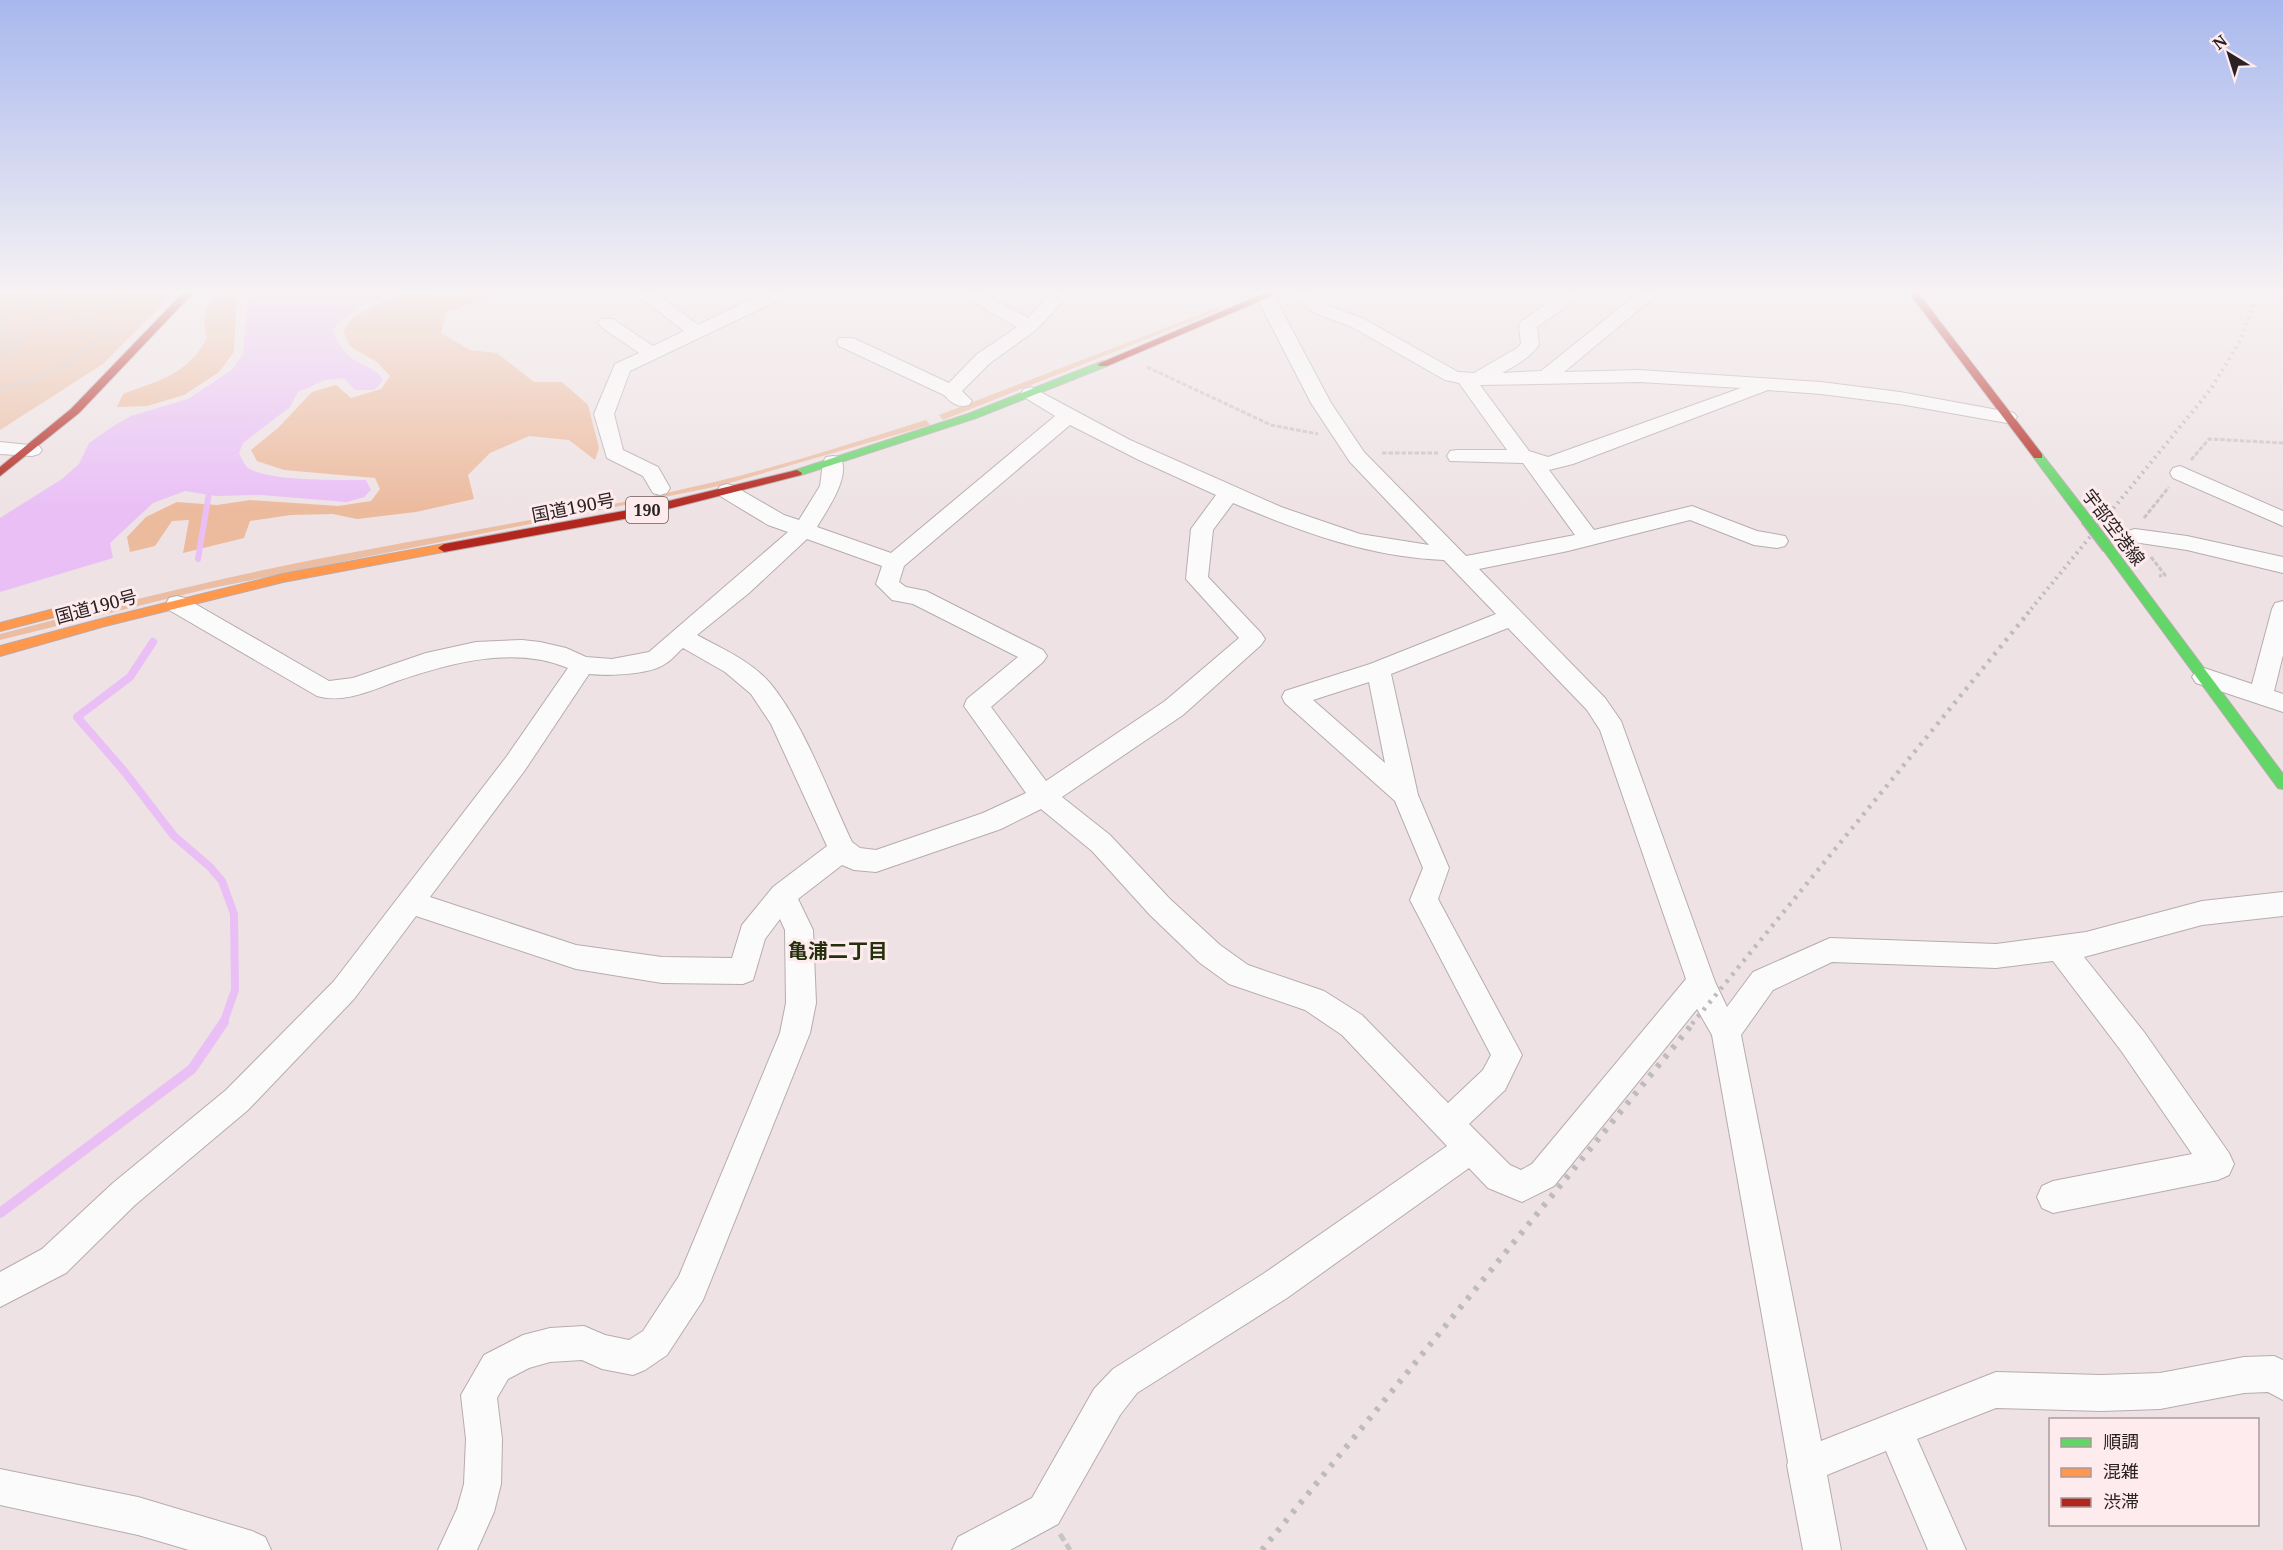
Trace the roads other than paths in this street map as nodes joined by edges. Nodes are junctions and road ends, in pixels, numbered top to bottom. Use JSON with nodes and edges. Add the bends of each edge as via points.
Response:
{"nodes":[{"id":1,"x":120,"y":366,"type":"edge"},
{"id":2,"x":626,"y":366,"type":"edge"},
{"id":3,"x":895,"y":366,"type":"edge"},
{"id":4,"x":978,"y":366,"type":"edge"},
{"id":5,"x":1095,"y":366,"type":"edge"},
{"id":6,"x":1303,"y":366,"type":"edge"},
{"id":7,"x":1435,"y":366,"type":"edge"},
{"id":8,"x":1496,"y":366,"type":"edge"},
{"id":9,"x":1559,"y":366,"type":"edge"},
{"id":10,"x":1969,"y":366,"type":"edge"},
{"id":11,"x":1546,"y":377,"type":"junction"},
{"id":12,"x":1472,"y":379,"type":"junction"},
{"id":13,"x":1770,"y":385,"type":"junction"},
{"id":14,"x":1031,"y":393,"type":"junction"},
{"id":15,"x":1068,"y":416,"type":"junction"},
{"id":16,"x":2007,"y":417,"type":"junction"},
{"id":17,"x":0,"y":448,"type":"edge"},
{"id":18,"x":32,"y":450,"type":"junction"},
{"id":19,"x":1456,"y":456,"type":"road end"},
{"id":20,"x":1526,"y":457,"type":"junction"},
{"id":21,"x":833,"y":462,"type":"junction"},
{"id":22,"x":0,"y":473,"type":"edge"},
{"id":23,"x":2181,"y":473,"type":"dead end"},
{"id":24,"x":660,"y":488,"type":"dead end"},
{"id":25,"x":727,"y":491,"type":"junction"},
{"id":26,"x":1229,"y":493,"type":"junction"},
{"id":27,"x":2283,"y":519,"type":"edge"},
{"id":28,"x":804,"y":530,"type":"junction"},
{"id":29,"x":2135,"y":536,"type":"dead end"},
{"id":30,"x":1589,"y":539,"type":"junction"},
{"id":31,"x":1777,"y":541,"type":"dead end"},
{"id":32,"x":1454,"y":559,"type":"junction"},
{"id":33,"x":894,"y":561,"type":"junction"},
{"id":34,"x":2283,"y":565,"type":"edge"},
{"id":35,"x":86,"y":604,"type":"dead end"},
{"id":36,"x":177,"y":604,"type":"junction"},
{"id":37,"x":2283,"y":609,"type":"edge"},
{"id":38,"x":1512,"y":617,"type":"junction"},
{"id":39,"x":0,"y":627,"type":"edge"},
{"id":40,"x":681,"y":636,"type":"junction"},
{"id":41,"x":0,"y":651,"type":"edge"},
{"id":42,"x":582,"y":665,"type":"junction"},
{"id":43,"x":1378,"y":670,"type":"junction"},
{"id":44,"x":2204,"y":677,"type":"junction"},
{"id":45,"x":2272,"y":699,"type":"edge"},
{"id":46,"x":2283,"y":784,"type":"edge"},
{"id":47,"x":1043,"y":795,"type":"junction"},
{"id":48,"x":1405,"y":795,"type":"junction"},
{"id":49,"x":842,"y":850,"type":"junction"},
{"id":50,"x":783,"y":895,"type":"junction"},
{"id":51,"x":410,"y":902,"type":"junction"},
{"id":52,"x":2283,"y":904,"type":"edge"},
{"id":53,"x":2059,"y":947,"type":"junction"},
{"id":54,"x":1701,"y":982,"type":"junction"},
{"id":55,"x":1726,"y":1032,"type":"junction"},
{"id":56,"x":1460,"y":1135,"type":"junction"},
{"id":57,"x":2053,"y":1197,"type":"dead end"},
{"id":58,"x":0,"y":1290,"type":"edge"},
{"id":59,"x":2283,"y":1382,"type":"edge"},
{"id":60,"x":1895,"y":1430,"type":"junction"},
{"id":61,"x":1805,"y":1465,"type":"junction"},
{"id":62,"x":0,"y":1487,"type":"edge"},
{"id":63,"x":252,"y":1550,"type":"edge"},
{"id":64,"x":457,"y":1550,"type":"edge"},
{"id":65,"x":971,"y":1550,"type":"edge"},
{"id":66,"x":1822,"y":1550,"type":"edge"},
{"id":67,"x":1947,"y":1550,"type":"edge"}],
"edges":[{"from":1,"to":18,"type":"main road","via":[[68,421]]},
{"from":2,"to":24,"type":"street","via":[[604,414],[614,453],[651,472]]},
{"from":3,"to":4,"type":"street","via":[[959,398]]},
{"from":5,"to":14,"type":"main road","name":"国道190号","number":"190"},
{"from":6,"to":32,"type":"street","via":[[1350,447]]},
{"from":7,"to":12,"type":"street","via":[[1452,376]]},
{"from":8,"to":12,"type":"street"},
{"from":9,"to":11,"type":"street"},
{"from":10,"to":16,"type":"main road","name":"宇部空港線"},
{"from":11,"to":12,"type":"street"},
{"from":11,"to":13,"type":"street","via":[[1639,376]]},
{"from":12,"to":20,"type":"street"},
{"from":13,"to":16,"type":"street","via":[[1900,398]]},
{"from":13,"to":20,"type":"street","via":[[1566,459],[1548,464]]},
{"from":14,"to":15,"type":"street"},
{"from":14,"to":21,"type":"main road","name":"国道190号","number":"190"},
{"from":15,"to":26,"type":"street"},
{"from":15,"to":33,"type":"street"},
{"from":16,"to":44,"type":"main road","name":"宇部空港線","bridge":true},
{"from":17,"to":18,"type":"street"},
{"from":18,"to":22,"type":"main road"},
{"from":19,"to":20,"type":"street"},
{"from":20,"to":30,"type":"street"},
{"from":21,"to":25,"type":"main road","name":"国道190号","number":"190"},
{"from":21,"to":28,"type":"street","via":[[830,486]]},
{"from":23,"to":27,"type":"street"},
{"from":25,"to":28,"type":"street","via":[[776,520]]},
{"from":25,"to":36,"type":"main road","name":"国道190号","number":"190","via":[[552,530],[283,578]]},
{"from":26,"to":32,"type":"street","via":[[1352,540]]},
{"from":26,"to":47,"type":"street","via":[[1202,529],[1197,579],[1253,639],[1174,708]]},
{"from":28,"to":33,"type":"street"},
{"from":28,"to":40,"type":"street"},
{"from":29,"to":34,"type":"street","via":[[2187,543]]},
{"from":30,"to":31,"type":"street","via":[[1692,513],[1754,538]]},
{"from":30,"to":32,"type":"street"},
{"from":32,"to":38,"type":"street"},
{"from":33,"to":47,"type":"street","via":[[887,584],[900,594],[918,597],[1035,656],[976,706]]},
{"from":35,"to":39,"type":"main road","name":"国道190号"},
{"from":36,"to":41,"type":"main road","name":"国道190号","number":"190"},
{"from":36,"to":42,"type":"street","via":[[326,690],[354,687],[426,662],[476,651],[540,651]]},
{"from":37,"to":45,"type":"street"},
{"from":38,"to":43,"type":"street"},
{"from":38,"to":54,"type":"street","via":[[1596,704],[1612,728]]},
{"from":40,"to":42,"type":"street","via":[[656,659],[640,664],[612,668]]},
{"from":40,"to":49,"type":"street","via":[[733,666],[760,688],[782,720]]},
{"from":42,"to":51,"type":"street","via":[[516,763]]},
{"from":43,"to":48,"type":"street"},
{"from":43,"to":48,"type":"street","via":[[1294,697]]},
{"from":44,"to":45,"type":"street"},
{"from":44,"to":46,"type":"main road","name":"宇部空港線"},
{"from":47,"to":49,"type":"street","via":[[992,821],[876,861],[854,859]]},
{"from":47,"to":56,"type":"street","via":[[1101,843],[1210,954],[1239,975],[1314,1000],[1352,1025]]},
{"from":48,"to":56,"type":"street","via":[[1436,868],[1424,900],[1507,1055]]},
{"from":49,"to":50,"type":"street"},
{"from":50,"to":51,"type":"street","via":[[752,934],[743,970],[662,970],[576,957]]},
{"from":50,"to":64,"type":"street","via":[[799,930],[801,1003],[795,1033],[691,1288],[655,1343],[633,1358],[602,1352],[584,1343],[523,1352],[496,1366],[478,1395],[483,1422],[482,1485],[476,1511]]},
{"from":51,"to":58,"type":"street","via":[[344,990],[237,1101],[124,1194],[54,1260]]},
{"from":52,"to":53,"type":"street","via":[[2202,913],[2086,944]]},
{"from":53,"to":55,"type":"street","via":[[1996,956],[1830,950],[1763,981]]},
{"from":53,"to":57,"type":"street","via":[[2133,1042],[2218,1164]]},
{"from":54,"to":55,"type":"street"},
{"from":54,"to":56,"type":"street","via":[[1543,1175],[1522,1186],[1498,1177]]},
{"from":55,"to":61,"type":"street"},
{"from":56,"to":65,"type":"street","via":[[1275,1286],[1125,1381],[1107,1402],[1045,1511]]},
{"from":59,"to":60,"type":"street","via":[[2274,1374],[2244,1375],[2160,1391],[1996,1390]]},
{"from":60,"to":61,"type":"street"},
{"from":60,"to":67,"type":"street"},
{"from":61,"to":66,"type":"street"},
{"from":62,"to":63,"type":"street","via":[[138,1516]]}]}
